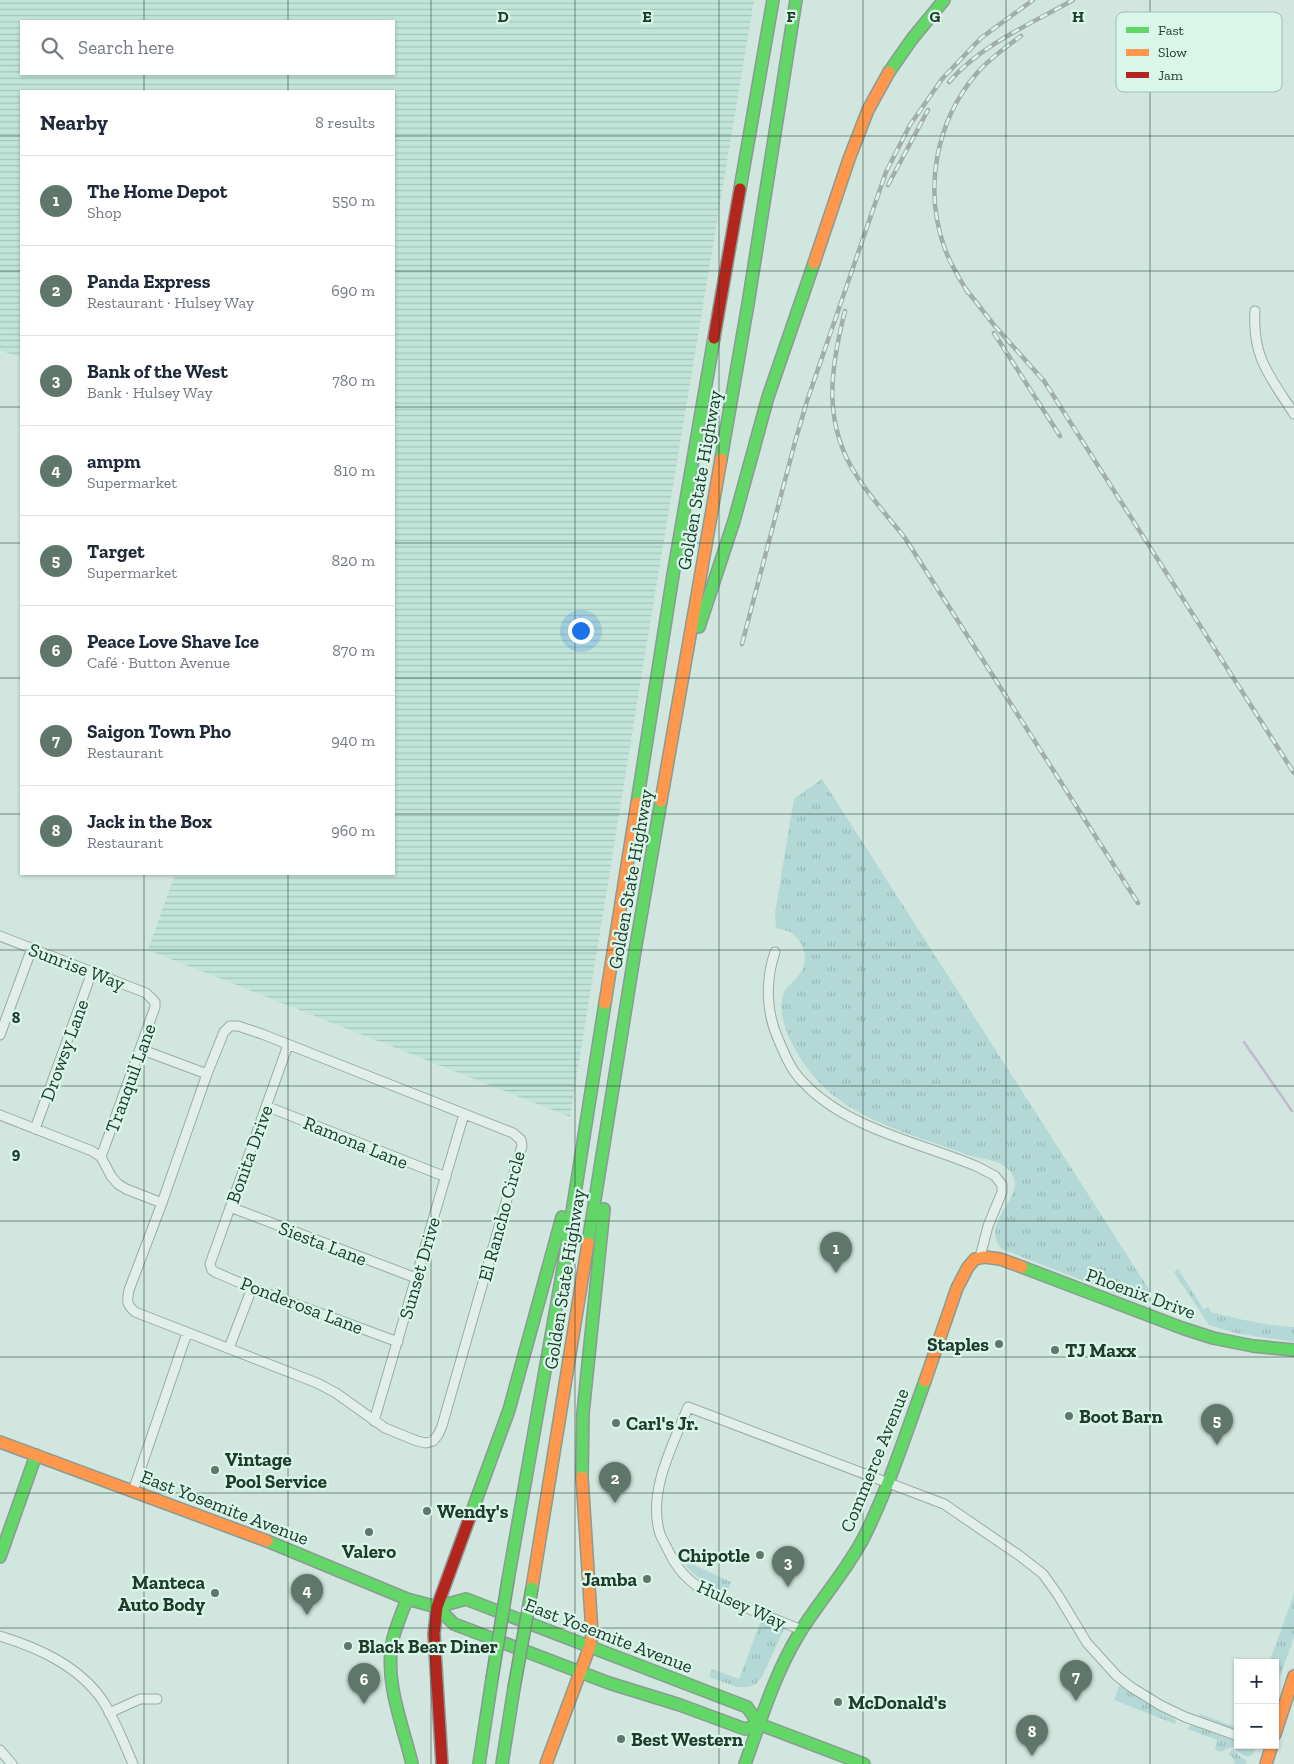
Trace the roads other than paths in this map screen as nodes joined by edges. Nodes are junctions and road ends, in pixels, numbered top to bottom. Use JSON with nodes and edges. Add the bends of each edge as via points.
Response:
{"nodes":[{"id":1,"x":773,"y":0,"type":"edge"},
{"id":2,"x":796,"y":0,"type":"edge"},
{"id":3,"x":944,"y":0,"type":"edge"},
{"id":4,"x":1255,"y":311,"type":"dead end"},
{"id":5,"x":1294,"y":414,"type":"edge"},
{"id":6,"x":680,"y":686,"type":"junction"},
{"id":7,"x":0,"y":936,"type":"edge"},
{"id":8,"x":32,"y":948,"type":"junction"},
{"id":9,"x":775,"y":952,"type":"dead end"},
{"id":10,"x":92,"y":972,"type":"junction"},
{"id":11,"x":153,"y":999,"type":"joint"},
{"id":12,"x":624,"y":1020,"type":"junction"},
{"id":13,"x":0,"y":1035,"type":"edge"},
{"id":14,"x":288,"y":1045,"type":"junction"},
{"id":15,"x":140,"y":1049,"type":"junction"},
{"id":16,"x":207,"y":1074,"type":"junction"},
{"id":17,"x":266,"y":1106,"type":"junction"},
{"id":18,"x":464,"y":1114,"type":"junction"},
{"id":19,"x":0,"y":1115,"type":"edge"},
{"id":20,"x":587,"y":1118,"type":"junction"},
{"id":21,"x":35,"y":1129,"type":"junction"},
{"id":22,"x":101,"y":1157,"type":"junction"},
{"id":23,"x":446,"y":1177,"type":"junction"},
{"id":24,"x":162,"y":1203,"type":"junction"},
{"id":25,"x":230,"y":1207,"type":"junction"},
{"id":26,"x":980,"y":1257,"type":"junction"},
{"id":27,"x":210,"y":1264,"type":"joint"},
{"id":28,"x":416,"y":1278,"type":"junction"},
{"id":29,"x":252,"y":1288,"type":"junction"},
{"id":30,"x":187,"y":1333,"type":"junction"},
{"id":31,"x":398,"y":1342,"type":"junction"},
{"id":32,"x":229,"y":1348,"type":"junction"},
{"id":33,"x":1294,"y":1350,"type":"edge"},
{"id":34,"x":374,"y":1421,"type":"junction"},
{"id":35,"x":0,"y":1442,"type":"edge"},
{"id":36,"x":36,"y":1455,"type":"junction"},
{"id":37,"x":886,"y":1482,"type":"junction"},
{"id":38,"x":133,"y":1491,"type":"junction"},
{"id":39,"x":0,"y":1557,"type":"edge"},
{"id":40,"x":408,"y":1599,"type":"junction"},
{"id":41,"x":437,"y":1607,"type":"junction"},
{"id":42,"x":802,"y":1630,"type":"junction"},
{"id":43,"x":0,"y":1636,"type":"edge"},
{"id":44,"x":590,"y":1646,"type":"junction"},
{"id":45,"x":580,"y":1672,"type":"junction"},
{"id":46,"x":1294,"y":1676,"type":"edge"},
{"id":47,"x":157,"y":1699,"type":"dead end"},
{"id":48,"x":109,"y":1713,"type":"junction"},
{"id":49,"x":1279,"y":1722,"type":"edge"},
{"id":50,"x":760,"y":1724,"type":"junction"},
{"id":51,"x":1234,"y":1735,"type":"edge"},
{"id":52,"x":1268,"y":1749,"type":"edge"},
{"id":53,"x":0,"y":1750,"type":"edge"},
{"id":54,"x":12,"y":1764,"type":"edge"},
{"id":55,"x":133,"y":1764,"type":"edge"},
{"id":56,"x":412,"y":1764,"type":"edge"},
{"id":57,"x":442,"y":1764,"type":"edge"},
{"id":58,"x":479,"y":1764,"type":"edge"},
{"id":59,"x":502,"y":1764,"type":"edge"},
{"id":60,"x":546,"y":1764,"type":"edge"},
{"id":61,"x":746,"y":1764,"type":"edge"},
{"id":62,"x":864,"y":1764,"type":"edge"},
{"id":63,"x":1266,"y":1764,"type":"edge"}],
"edges":[{"from":1,"to":20,"type":"main road","name":"Golden State Highway","via":[[673,575]]},
{"from":2,"to":6,"type":"main road","name":"Golden State Highway","via":[[748,304]]},
{"from":3,"to":6,"type":"main road","via":[[885,78],[868,110],[849,159],[773,380],[734,521]]},
{"from":4,"to":5,"type":"street","via":[[1255,338],[1263,365]]},
{"from":6,"to":12,"type":"main road","name":"Golden State Highway"},
{"from":7,"to":8,"type":"street","name":"Sunrise Way"},
{"from":8,"to":10,"type":"street","name":"Sunrise Way"},
{"from":8,"to":13,"type":"street"},
{"from":9,"to":26,"type":"street","via":[[770,968],[769,1010],[777,1037],[801,1080],[823,1102],[844,1115],[973,1164],[999,1180],[1002,1192]]},
{"from":10,"to":11,"type":"street","name":"Sunrise Way","via":[[146,993]]},
{"from":10,"to":21,"type":"street","name":"Drowsy Lane"},
{"from":11,"to":15,"type":"street","name":"Tranquil Lane","via":[[155,1007]]},
{"from":12,"to":44,"type":"main road","via":[[583,1413],[582,1477],[592,1628]]},
{"from":12,"to":59,"type":"main road","name":"Golden State Highway","bridge":true},
{"from":14,"to":16,"type":"street","name":"El Rancho Circle","via":[[230,1026],[224,1032]]},
{"from":14,"to":17,"type":"street","name":"Bonita Drive"},
{"from":14,"to":18,"type":"street","name":"El Rancho Circle"},
{"from":15,"to":16,"type":"street"},
{"from":15,"to":22,"type":"street","name":"Tranquil Lane"},
{"from":16,"to":24,"type":"street","name":"El Rancho Circle"},
{"from":17,"to":23,"type":"street","name":"Ramona Lane"},
{"from":17,"to":25,"type":"street","name":"Bonita Drive"},
{"from":18,"to":23,"type":"street","name":"Sunset Drive"},
{"from":18,"to":34,"type":"street","name":"El Rancho Circle","via":[[513,1133],[521,1140],[522,1146],[442,1426],[433,1441],[426,1443]]},
{"from":19,"to":21,"type":"street"},
{"from":20,"to":41,"type":"main road","via":[[509,1410]]},
{"from":20,"to":58,"type":"main road","name":"Golden State Highway","bridge":true},
{"from":21,"to":22,"type":"street"},
{"from":22,"to":24,"type":"street","via":[[118,1184]]},
{"from":23,"to":28,"type":"street","name":"Sunset Drive"},
{"from":24,"to":30,"type":"street","name":"El Rancho Circle","via":[[126,1302],[134,1312]]},
{"from":25,"to":27,"type":"street","name":"Bonita Drive"},
{"from":25,"to":28,"type":"street","name":"Siesta Lane"},
{"from":26,"to":33,"type":"main road","name":"Phoenix Drive","via":[[1000,1259],[1213,1338]]},
{"from":26,"to":37,"type":"main road","name":"Commerce Avenue","via":[[971,1262],[962,1278]]},
{"from":27,"to":29,"type":"street","name":"Ponderosa Lane","via":[[215,1272]]},
{"from":28,"to":31,"type":"street","name":"Sunset Drive"},
{"from":29,"to":31,"type":"street","name":"Ponderosa Lane"},
{"from":29,"to":32,"type":"street"},
{"from":30,"to":32,"type":"street","name":"El Rancho Circle"},
{"from":30,"to":38,"type":"street"},
{"from":31,"to":34,"type":"street","name":"Sunset Drive"},
{"from":32,"to":34,"type":"street","name":"El Rancho Circle","via":[[318,1383]]},
{"from":35,"to":36,"type":"main road","name":"East Yosemite Avenue"},
{"from":36,"to":38,"type":"main road","name":"East Yosemite Avenue"},
{"from":36,"to":39,"type":"main road"},
{"from":37,"to":42,"type":"main road","name":"Commerce Avenue","via":[[863,1538]]},
{"from":37,"to":42,"type":"street","name":"Hulsey Way","via":[[688,1408],[659,1486],[657,1510],[660,1534],[676,1567],[704,1591]]},
{"from":37,"to":51,"type":"street","via":[[944,1504],[1043,1574],[1087,1643],[1131,1687],[1184,1717]]},
{"from":38,"to":40,"type":"main road","name":"East Yosemite Avenue","via":[[286,1548]]},
{"from":40,"to":41,"type":"main road","name":"East Yosemite Avenue"},
{"from":40,"to":56,"type":"main road","via":[[393,1636],[390,1664]]},
{"from":41,"to":44,"type":"main road","name":"East Yosemite Avenue","via":[[466,1599]]},
{"from":41,"to":45,"type":"main road","name":"East Yosemite Avenue","via":[[454,1624]]},
{"from":41,"to":57,"type":"main road","via":[[434,1634]]},
{"from":42,"to":50,"type":"main road","name":"Commerce Avenue","via":[[785,1658]]},
{"from":43,"to":48,"type":"street","via":[[21,1642],[69,1667],[86,1681]]},
{"from":44,"to":45,"type":"main road"},
{"from":44,"to":50,"type":"main road","name":"East Yosemite Avenue","via":[[747,1707]]},
{"from":45,"to":50,"type":"main road","name":"East Yosemite Avenue","via":[[745,1729]]},
{"from":45,"to":60,"type":"main road"},
{"from":46,"to":49,"type":"main road"},
{"from":47,"to":48,"type":"street","via":[[140,1699]]},
{"from":48,"to":55,"type":"street"},
{"from":50,"to":61,"type":"main road","name":"Commerce Avenue"},
{"from":50,"to":62,"type":"main road","name":"East Yosemite Avenue"},
{"from":52,"to":63,"type":"main road"},
{"from":53,"to":54,"type":"street"}]}
